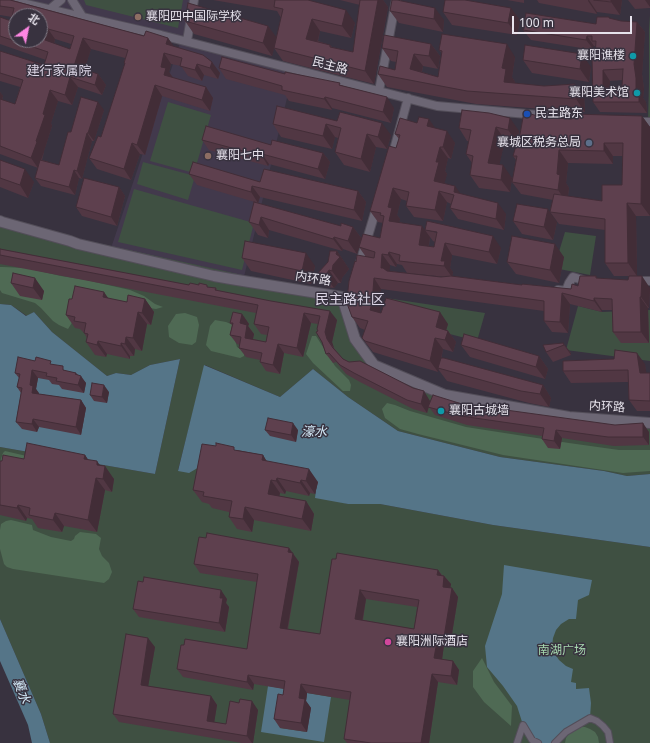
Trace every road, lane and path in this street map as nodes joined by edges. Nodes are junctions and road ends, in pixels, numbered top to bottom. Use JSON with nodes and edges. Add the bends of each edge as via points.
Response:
{"nodes":[{"id":1,"x":9,"y":0,"type":"edge"},
{"id":2,"x":62,"y":0,"type":"edge"},
{"id":3,"x":72,"y":0,"type":"edge"},
{"id":4,"x":194,"y":0,"type":"edge"},
{"id":5,"x":396,"y":0,"type":"edge"},
{"id":6,"x":50,"y":9,"type":"junction"},
{"id":7,"x":82,"y":16,"type":"junction"},
{"id":8,"x":187,"y":41,"type":"junction"},
{"id":9,"x":379,"y":91,"type":"junction"},
{"id":10,"x":408,"y":98,"type":"junction"},
{"id":11,"x":588,"y":119,"type":"edge"},
{"id":12,"x":626,"y":122,"type":"edge"},
{"id":13,"x":650,"y":122,"type":"edge"},
{"id":14,"x":389,"y":166,"type":"edge"},
{"id":15,"x":380,"y":195,"type":"edge"},
{"id":16,"x":0,"y":221,"type":"edge"},
{"id":17,"x":357,"y":273,"type":"edge"},
{"id":18,"x":650,"y":281,"type":"edge"},
{"id":19,"x":596,"y":282,"type":"edge"},
{"id":20,"x":627,"y":282,"type":"edge"},
{"id":21,"x":551,"y":290,"type":"edge"},
{"id":22,"x":650,"y":423,"type":"edge"},
{"id":23,"x":517,"y":743,"type":"edge"},
{"id":24,"x":538,"y":743,"type":"edge"},
{"id":25,"x":555,"y":743,"type":"edge"},
{"id":26,"x":610,"y":743,"type":"edge"}],
"edges":[{"from":1,"to":6,"type":"street","name":"民主路"},
{"from":2,"to":6,"type":"street"},
{"from":3,"to":7,"type":"street"},
{"from":4,"to":8,"type":"street"},
{"from":5,"to":9,"type":"street"},
{"from":6,"to":7,"type":"street","name":"民主路"},
{"from":7,"to":8,"type":"street","name":"民主路"},
{"from":8,"to":9,"type":"street","name":"民主路"},
{"from":9,"to":10,"type":"street","name":"民主路"},
{"from":10,"to":11,"type":"street","name":"民主路","via":[[437,106]]},
{"from":10,"to":14,"type":"street"},
{"from":12,"to":13,"type":"street"},
{"from":15,"to":17,"type":"street"},
{"from":16,"to":22,"type":"street","name":"内环路","via":[[78,244],[230,279],[345,295],[356,339],[374,365],[445,395],[569,417]]},
{"from":18,"to":20,"type":"street"},
{"from":19,"to":21,"type":"street","via":[[573,277],[566,291]]},
{"from":23,"to":24,"type":"street","via":[[523,725],[532,740]]},
{"from":25,"to":26,"type":"street","via":[[566,732],[590,718],[608,732]]}]}
